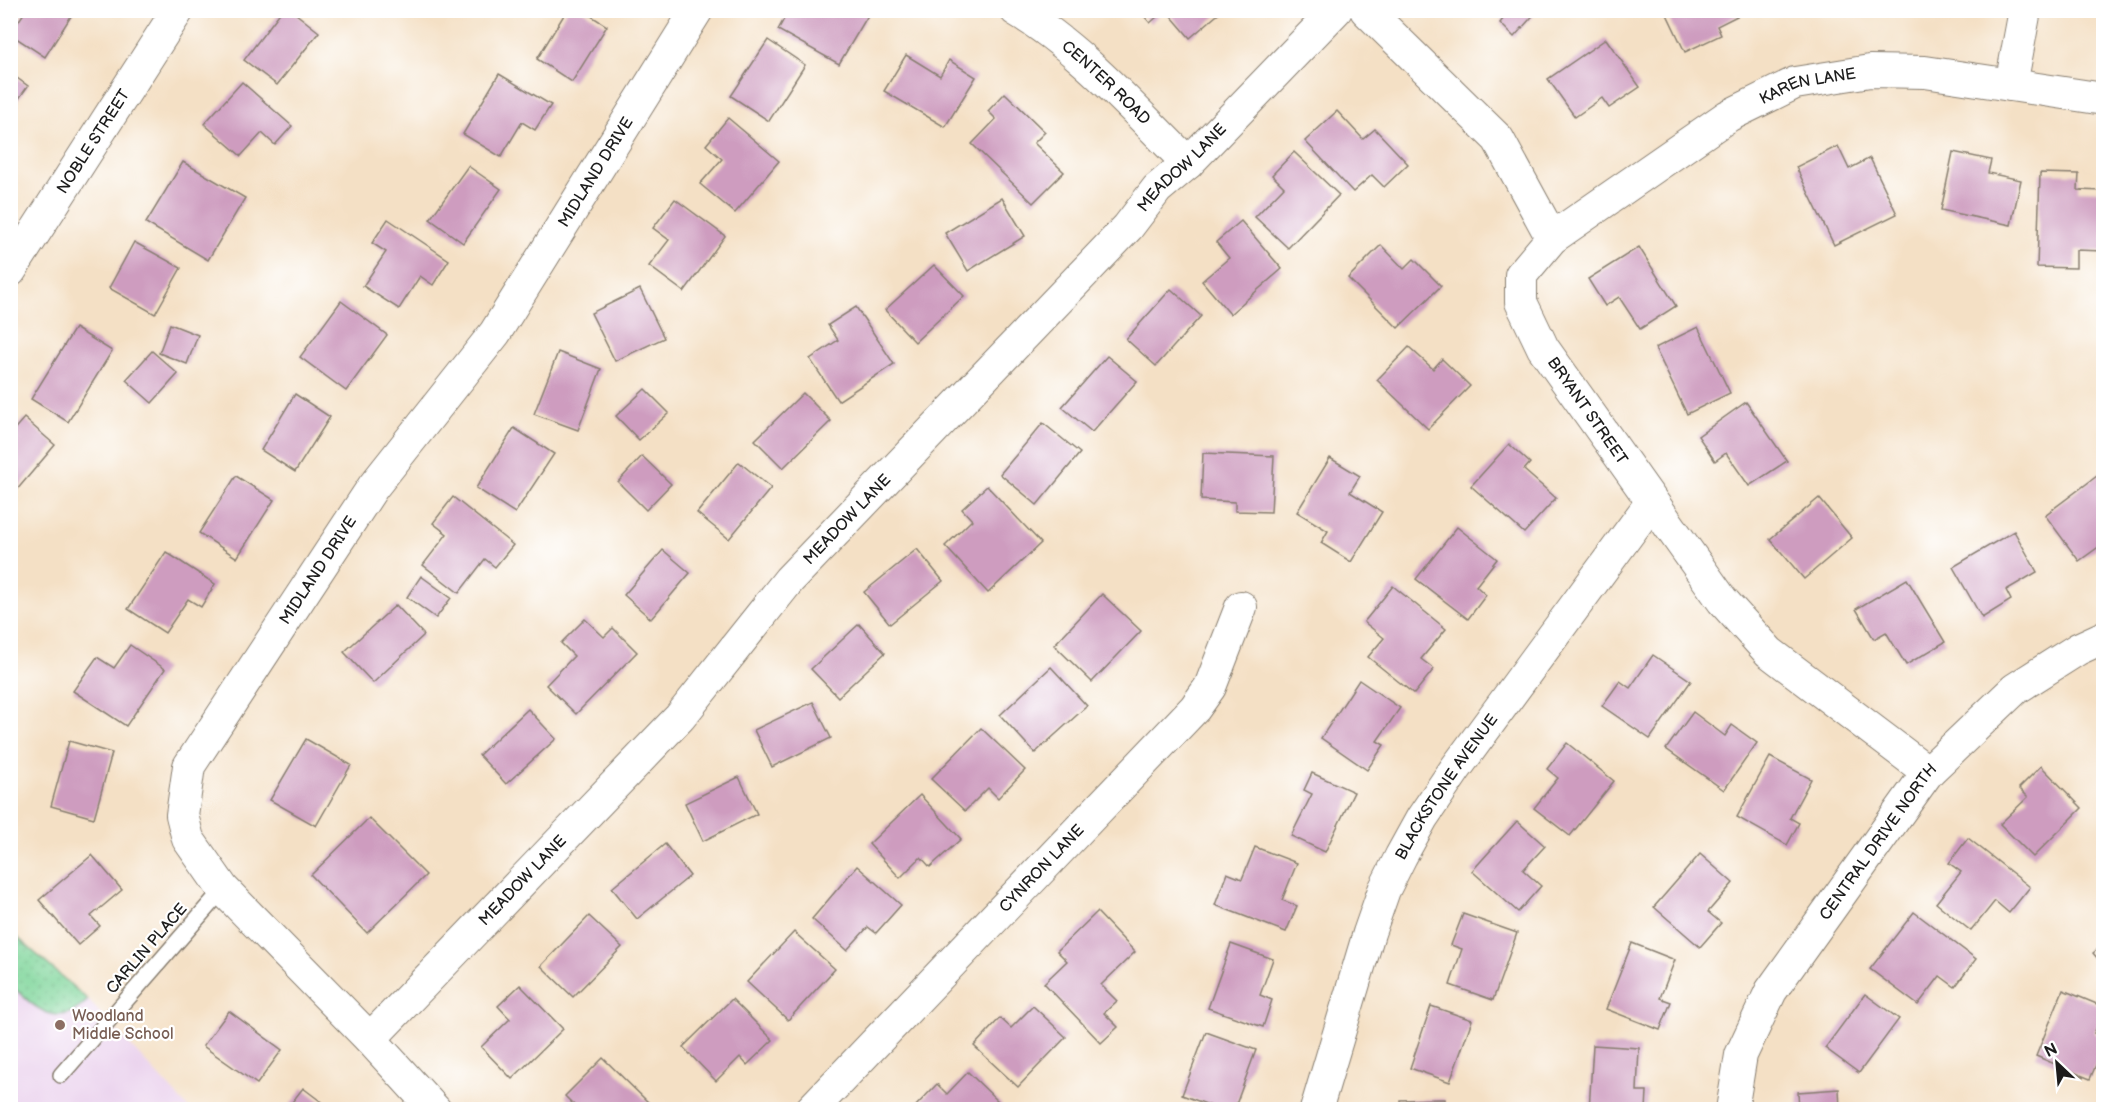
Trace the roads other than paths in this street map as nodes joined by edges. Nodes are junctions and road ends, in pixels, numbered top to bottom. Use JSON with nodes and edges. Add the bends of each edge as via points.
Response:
{"nodes":[{"id":1,"x":178,"y":10,"type":"edge"},
{"id":2,"x":697,"y":10,"type":"edge"},
{"id":3,"x":1016,"y":10,"type":"edge"},
{"id":4,"x":1336,"y":10,"type":"edge"},
{"id":5,"x":1366,"y":10,"type":"edge"},
{"id":6,"x":2025,"y":10,"type":"edge"},
{"id":7,"x":2011,"y":85,"type":"junction"},
{"id":8,"x":2103,"y":99,"type":"edge"},
{"id":9,"x":1188,"y":163,"type":"junction"},
{"id":10,"x":1552,"y":238,"type":"junction"},
{"id":11,"x":10,"y":271,"type":"edge"},
{"id":12,"x":1651,"y":503,"type":"junction"},
{"id":13,"x":1241,"y":607,"type":"dead end"},
{"id":14,"x":2103,"y":637,"type":"edge"},
{"id":15,"x":1928,"y":772,"type":"junction"},
{"id":16,"x":223,"y":889,"type":"junction"},
{"id":17,"x":370,"y":1038,"type":"junction"},
{"id":18,"x":61,"y":1076,"type":"dead end"},
{"id":19,"x":435,"y":1110,"type":"edge"},
{"id":20,"x":811,"y":1110,"type":"edge"},
{"id":21,"x":1316,"y":1110,"type":"edge"},
{"id":22,"x":1732,"y":1110,"type":"edge"}],
"edges":[{"from":1,"to":11,"type":"street","name":"NOBLE STREET"},
{"from":2,"to":16,"type":"street","name":"MIDLAND DRIVE","via":[[495,333],[373,487],[189,765],[182,815],[188,839]]},
{"from":3,"to":9,"type":"street","name":"CENTER ROAD","via":[[1076,54]]},
{"from":4,"to":9,"type":"street","name":"MEADOW LANE"},
{"from":5,"to":10,"type":"street","via":[[1498,139]]},
{"from":6,"to":7,"type":"street"},
{"from":7,"to":8,"type":"street","name":"KAREN LANE"},
{"from":7,"to":10,"type":"street","name":"KAREN LANE","via":[[1925,72],[1870,71],[1795,83],[1728,116]]},
{"from":9,"to":17,"type":"street","name":"MEADOW LANE","via":[[1156,189],[1128,227],[789,580],[680,717]]},
{"from":10,"to":12,"type":"street","name":"BRYANT STREET","via":[[1521,275],[1521,302],[1543,348]]},
{"from":12,"to":15,"type":"street","name":"BRYANT STREET","via":[[1722,600],[1769,652]]},
{"from":12,"to":21,"type":"street","name":"BLACKSTONE AVENUE","via":[[1456,768],[1401,856],[1369,933]]},
{"from":13,"to":20,"type":"street","name":"CYNRON LANE","via":[[1210,687],[1195,708]]},
{"from":14,"to":15,"type":"street","name":"CENTRAL DRIVE NORTH","via":[[2015,689]]},
{"from":15,"to":22,"type":"street","name":"CENTRAL DRIVE NORTH","via":[[1771,991],[1741,1055]]},
{"from":16,"to":17,"type":"street","name":"MIDLAND DRIVE"},
{"from":16,"to":18,"type":"lane","name":"CARLIN PLACE"},
{"from":17,"to":19,"type":"street","name":"MIDLAND DRIVE"}]}
